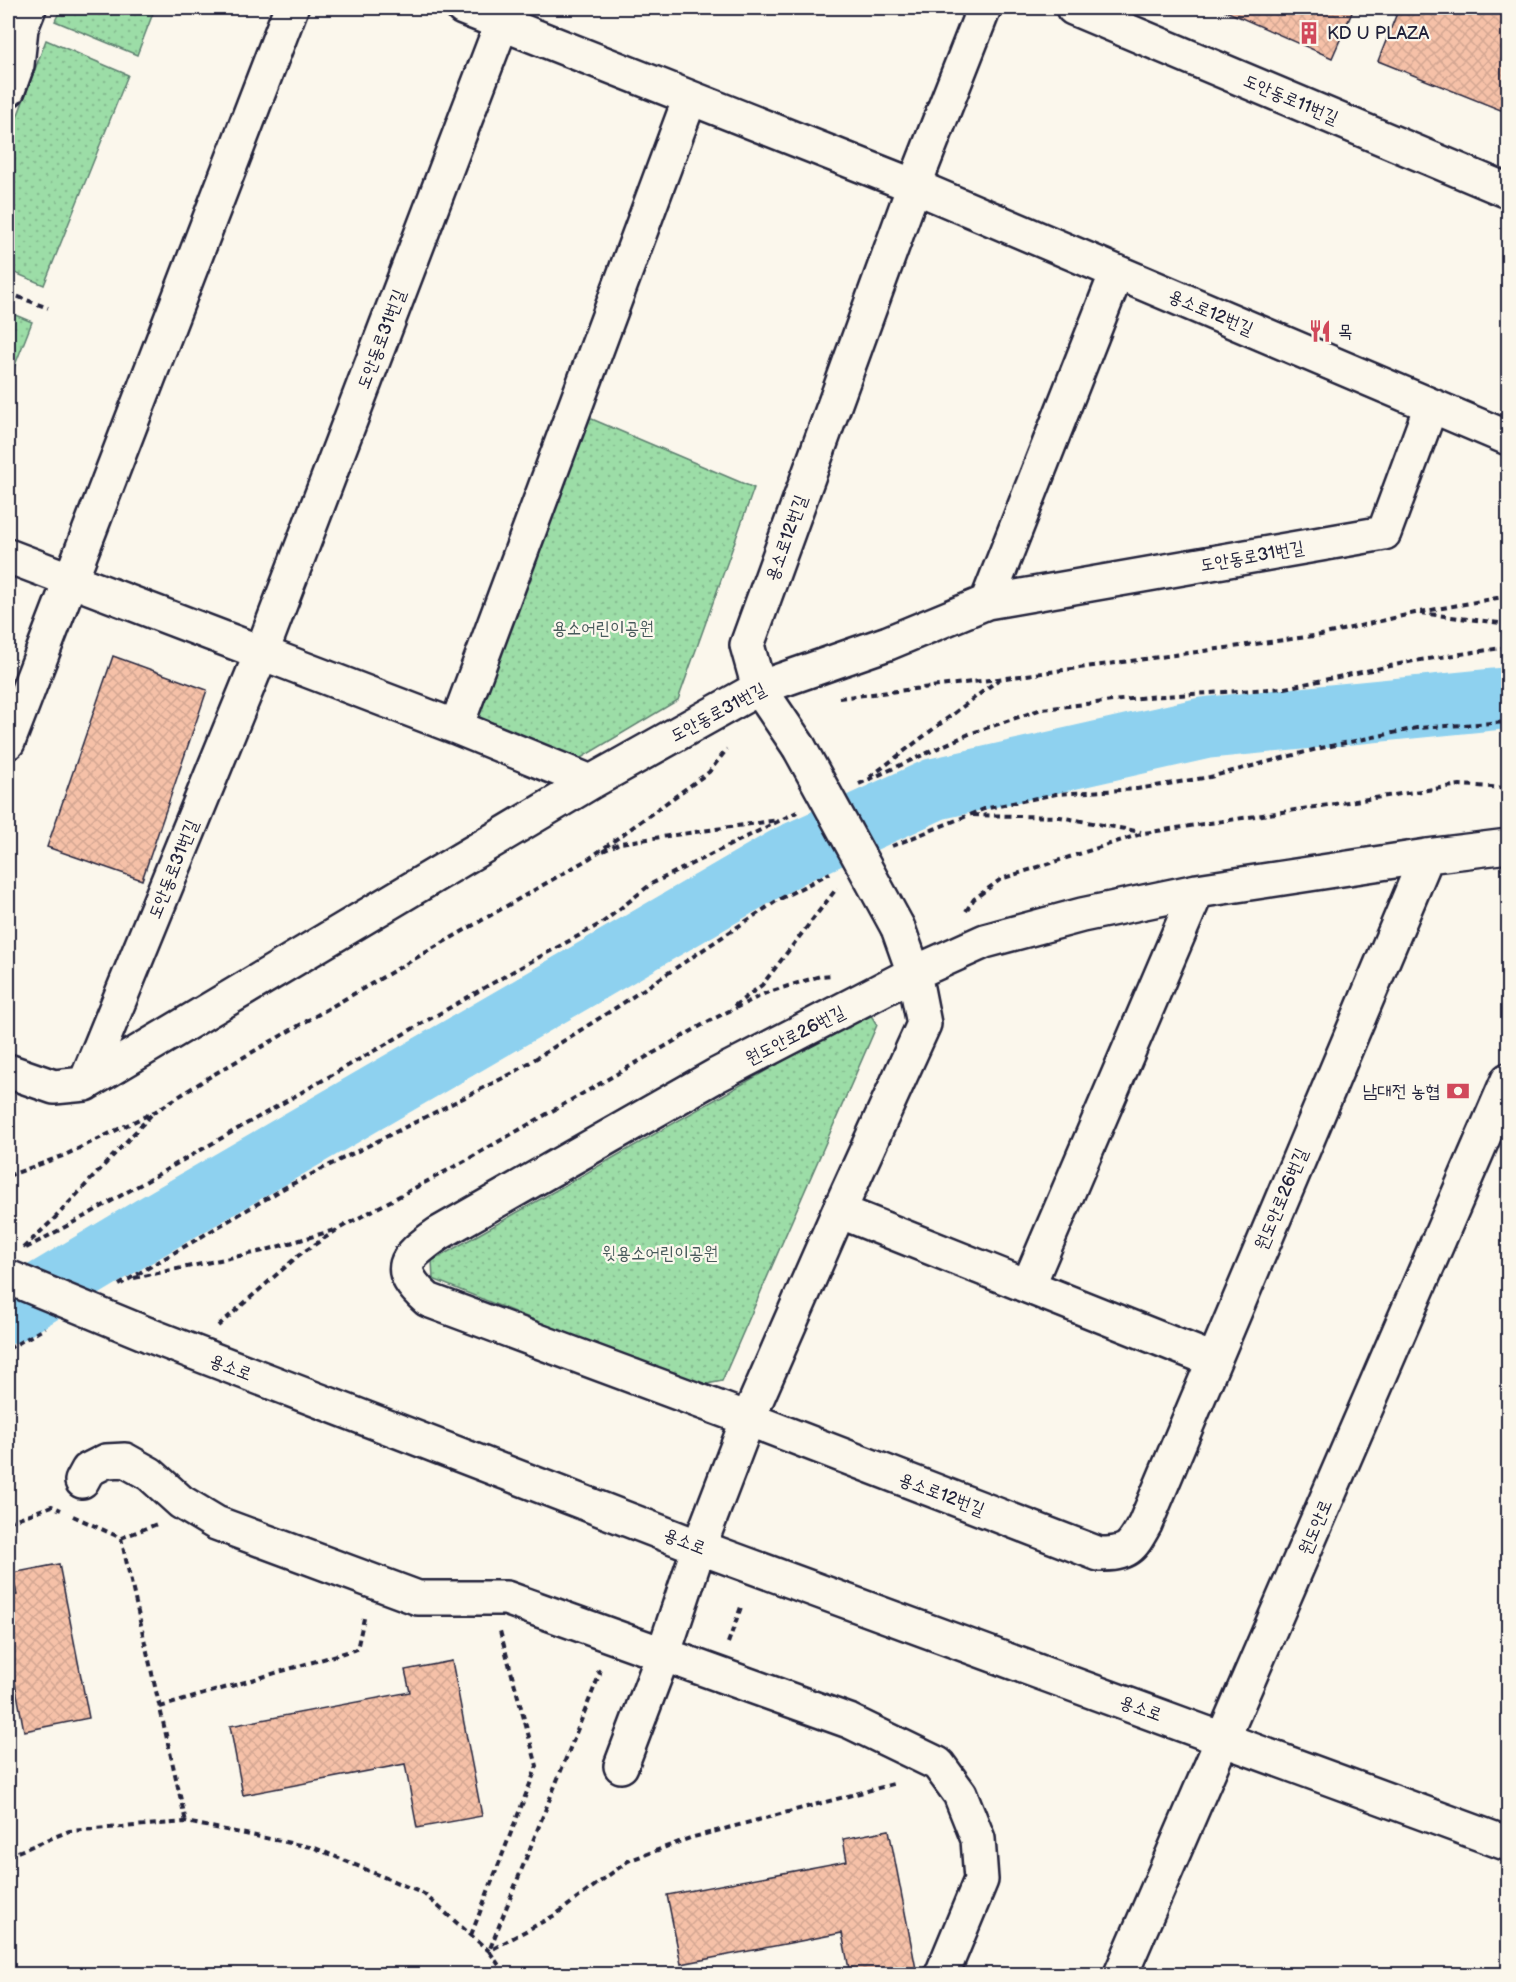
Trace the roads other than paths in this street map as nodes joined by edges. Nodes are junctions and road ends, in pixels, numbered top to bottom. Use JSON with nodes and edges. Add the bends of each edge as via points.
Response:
{"nodes":[{"id":1,"x":291,"y":8,"type":"edge"},
{"id":2,"x":463,"y":8,"type":"edge"},
{"id":3,"x":984,"y":8,"type":"edge"},
{"id":4,"x":1073,"y":8,"type":"edge"},
{"id":5,"x":502,"y":23,"type":"junction"},
{"id":6,"x":19,"y":26,"type":"edge"},
{"id":7,"x":8,"y":90,"type":"edge"},
{"id":8,"x":690,"y":98,"type":"junction"},
{"id":9,"x":914,"y":186,"type":"junction"},
{"id":10,"x":1509,"y":191,"type":"edge"},
{"id":11,"x":1117,"y":272,"type":"junction"},
{"id":12,"x":1431,"y":406,"type":"junction"},
{"id":13,"x":1509,"y":438,"type":"edge"},
{"id":14,"x":8,"y":556,"type":"edge"},
{"id":15,"x":70,"y":580,"type":"junction"},
{"id":16,"x":987,"y":602,"type":"junction"},
{"id":17,"x":261,"y":654,"type":"junction"},
{"id":18,"x":759,"y":688,"type":"junction"},
{"id":19,"x":456,"y":727,"type":"junction"},
{"id":20,"x":8,"y":742,"type":"edge"},
{"id":21,"x":591,"y":782,"type":"junction"},
{"id":22,"x":1509,"y":846,"type":"edge"},
{"id":23,"x":1427,"y":856,"type":"junction"},
{"id":24,"x":1197,"y":891,"type":"junction"},
{"id":25,"x":914,"y":973,"type":"junction"},
{"id":26,"x":8,"y":1071,"type":"edge"},
{"id":27,"x":1509,"y":1080,"type":"edge"},
{"id":28,"x":85,"y":1084,"type":"junction"},
{"id":29,"x":839,"y":1211,"type":"junction"},
{"id":30,"x":420,"y":1247,"type":"joint"},
{"id":31,"x":8,"y":1277,"type":"edge"},
{"id":32,"x":1028,"y":1286,"type":"junction"},
{"id":33,"x":1213,"y":1360,"type":"junction"},
{"id":34,"x":748,"y":1419,"type":"junction"},
{"id":35,"x":82,"y":1481,"type":"dead end"},
{"id":36,"x":1135,"y":1543,"type":"joint"},
{"id":37,"x":699,"y":1547,"type":"junction"},
{"id":38,"x":663,"y":1655,"type":"junction"},
{"id":39,"x":1223,"y":1738,"type":"junction"},
{"id":40,"x":621,"y":1766,"type":"dead end"},
{"id":41,"x":1509,"y":1844,"type":"edge"},
{"id":42,"x":942,"y":1974,"type":"edge"},
{"id":43,"x":1121,"y":1974,"type":"edge"}],
"edges":[{"from":1,"to":15,"type":"street"},
{"from":2,"to":5,"type":"street"},
{"from":3,"to":9,"type":"street","name":"용소로12번길"},
{"from":4,"to":10,"type":"street","name":"도안동로11번길"},
{"from":5,"to":8,"type":"street"},
{"from":5,"to":17,"type":"street","name":"도안동로31번길"},
{"from":6,"to":7,"type":"street","via":[[17,65]]},
{"from":8,"to":9,"type":"street"},
{"from":8,"to":19,"type":"street"},
{"from":9,"to":11,"type":"street","name":"용소로12번길"},
{"from":9,"to":18,"type":"street","name":"용소로12번길","via":[[747,645]]},
{"from":11,"to":12,"type":"street","name":"용소로12번길"},
{"from":11,"to":16,"type":"street"},
{"from":12,"to":13,"type":"street","name":"용소로12번길"},
{"from":12,"to":16,"type":"street","name":"도안동로31번길","via":[[1384,533]]},
{"from":14,"to":15,"type":"street"},
{"from":15,"to":17,"type":"street"},
{"from":15,"to":20,"type":"street"},
{"from":16,"to":18,"type":"street","name":"도안동로31번길","via":[[888,643]]},
{"from":17,"to":19,"type":"street"},
{"from":17,"to":28,"type":"street","name":"도안동로31번길"},
{"from":18,"to":21,"type":"street","name":"도안동로31번길"},
{"from":18,"to":25,"type":"street","name":"용소로12번길","bridge":true,"via":[[799,747],[898,928]]},
{"from":19,"to":21,"type":"street"},
{"from":21,"to":28,"type":"street","name":"도안동로31번길"},
{"from":22,"to":23,"type":"street","name":"원도안로26번길"},
{"from":23,"to":24,"type":"street","name":"원도안로26번길"},
{"from":23,"to":33,"type":"street","name":"원도안로26번길"},
{"from":24,"to":25,"type":"street","name":"원도안로26번길","via":[[1082,915],[985,941]]},
{"from":24,"to":32,"type":"street"},
{"from":25,"to":29,"type":"street","via":[[924,1024]]},
{"from":25,"to":30,"type":"street","name":"원도안로26번길","via":[[717,1075]]},
{"from":26,"to":28,"type":"street","via":[[54,1087]]},
{"from":27,"to":39,"type":"street","name":"원도안로"},
{"from":29,"to":32,"type":"street"},
{"from":29,"to":34,"type":"street"},
{"from":30,"to":34,"type":"street","name":"용소로12번길","via":[[409,1258],[406,1271],[412,1286],[428,1300]]},
{"from":31,"to":37,"type":"street","name":"용소로","bridge":true},
{"from":32,"to":33,"type":"street"},
{"from":33,"to":36,"type":"street","name":"원도안로26번길"},
{"from":34,"to":36,"type":"street","name":"용소로12번길","via":[[1099,1554],[1118,1554]]},
{"from":34,"to":37,"type":"street"},
{"from":35,"to":38,"type":"street","via":[[88,1470],[106,1461],[125,1460],[216,1523],[418,1598],[506,1598]]},
{"from":37,"to":38,"type":"street"},
{"from":37,"to":39,"type":"street","name":"용소로"},
{"from":38,"to":40,"type":"street"},
{"from":38,"to":42,"type":"street","via":[[849,1721],[938,1764],[960,1794],[978,1839],[981,1880]]},
{"from":39,"to":41,"type":"street","name":"용소로"},
{"from":39,"to":43,"type":"street","name":"원도안로"}]}
